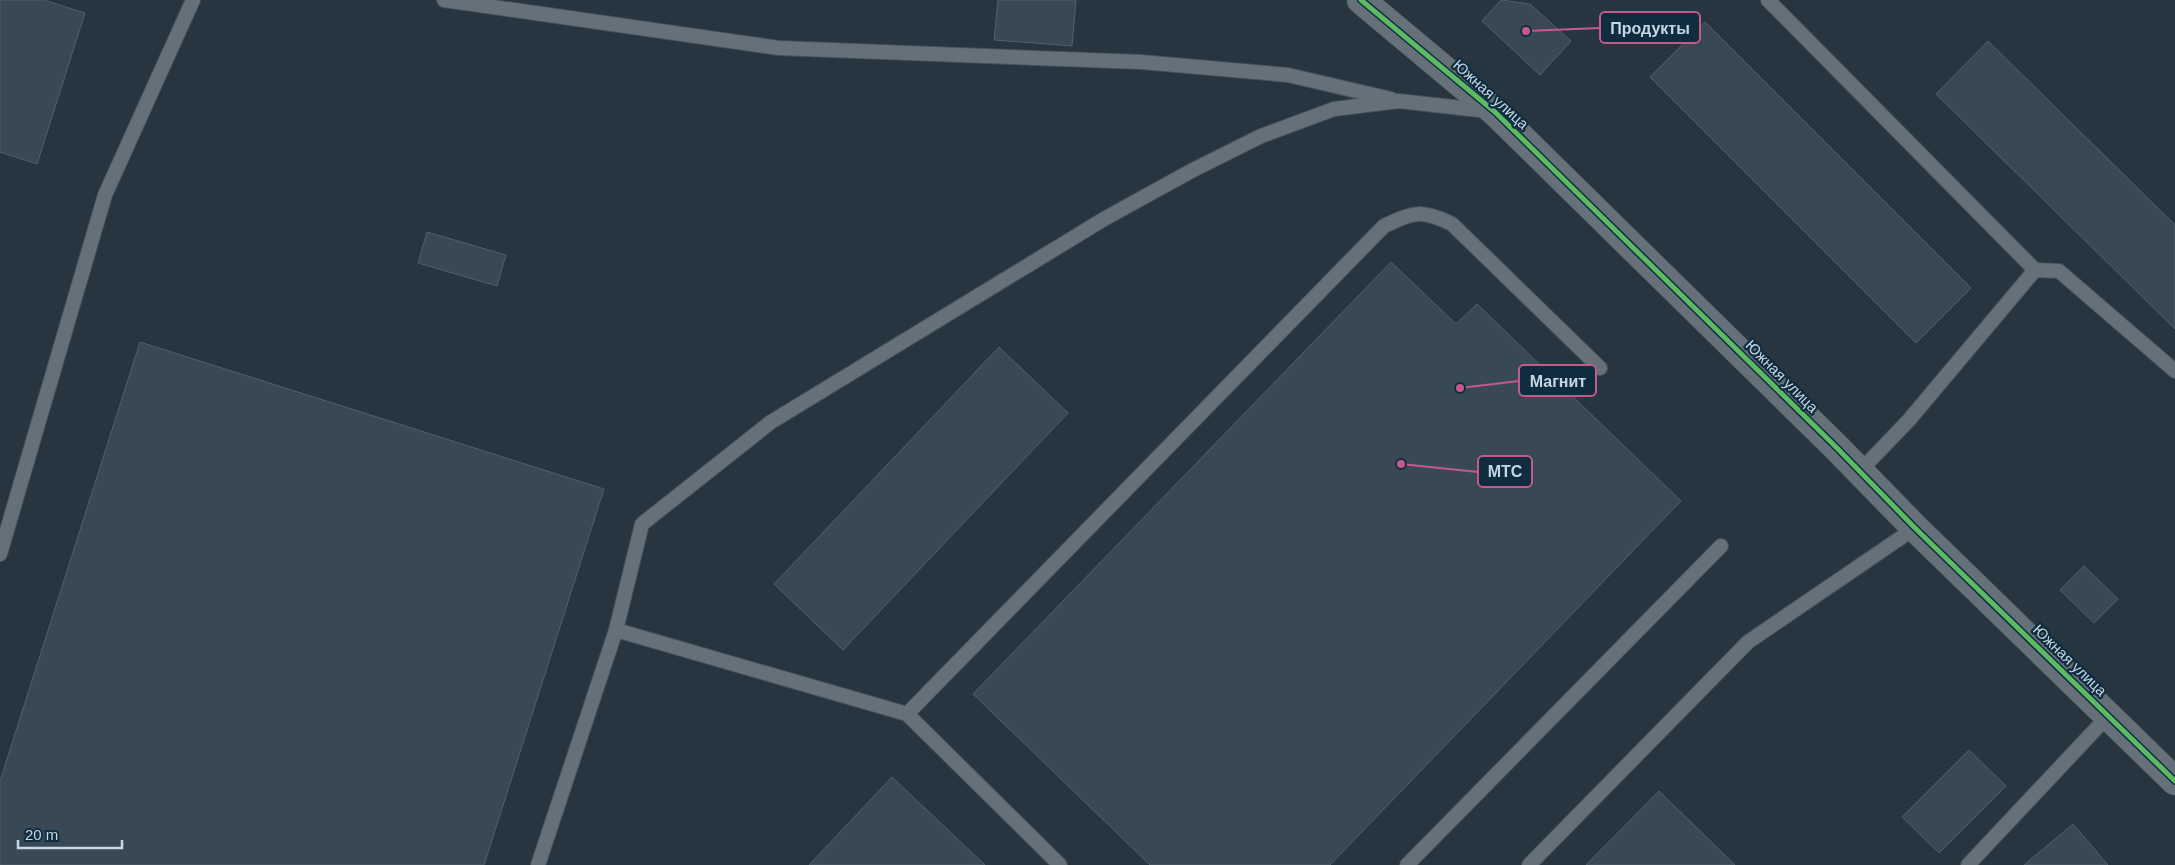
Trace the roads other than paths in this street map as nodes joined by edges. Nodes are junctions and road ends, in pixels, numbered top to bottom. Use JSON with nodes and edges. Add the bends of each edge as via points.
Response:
{"nodes":[{"id":1,"x":192,"y":0,"type":"edge"},
{"id":2,"x":444,"y":0,"type":"edge"},
{"id":3,"x":1361,"y":0,"type":"edge"},
{"id":4,"x":1768,"y":0,"type":"edge"},
{"id":5,"x":1399,"y":101,"type":"junction"},
{"id":6,"x":1495,"y":112,"type":"junction"},
{"id":7,"x":2035,"y":270,"type":"junction"},
{"id":8,"x":1600,"y":368,"type":"dead end"},
{"id":9,"x":2175,"y":371,"type":"edge"},
{"id":10,"x":1860,"y":471,"type":"junction"},
{"id":11,"x":1915,"y":528,"type":"junction"},
{"id":12,"x":1720,"y":546,"type":"dead end"},
{"id":13,"x":0,"y":554,"type":"edge"},
{"id":14,"x":616,"y":630,"type":"junction"},
{"id":15,"x":907,"y":714,"type":"junction"},
{"id":16,"x":2109,"y":715,"type":"junction"},
{"id":17,"x":2175,"y":781,"type":"edge"},
{"id":18,"x":538,"y":865,"type":"edge"},
{"id":19,"x":1060,"y":865,"type":"edge"},
{"id":20,"x":1407,"y":865,"type":"edge"},
{"id":21,"x":1529,"y":865,"type":"edge"},
{"id":22,"x":1968,"y":865,"type":"edge"}],
"edges":[{"from":1,"to":13,"type":"lane","via":[[105,195]]},
{"from":2,"to":5,"type":"lane","via":[[779,48],[1141,62],[1288,75]]},
{"from":3,"to":6,"type":"street","name":"Южная улица"},
{"from":4,"to":7,"type":"lane"},
{"from":5,"to":6,"type":"lane"},
{"from":5,"to":14,"type":"lane","via":[[1334,109],[1261,136],[1193,170],[1104,218],[770,422],[642,524]]},
{"from":6,"to":10,"type":"street","name":"Южная улица"},
{"from":7,"to":9,"type":"lane","via":[[2059,270]]},
{"from":7,"to":10,"type":"lane","via":[[1909,420]]},
{"from":8,"to":15,"type":"lane","via":[[1452,224],[1432,214],[1410,214],[1384,226]]},
{"from":10,"to":11,"type":"street","name":"Южная улица"},
{"from":11,"to":16,"type":"street","name":"Южная улица"},
{"from":11,"to":21,"type":"lane","via":[[1748,642]]},
{"from":12,"to":20,"type":"lane"},
{"from":14,"to":15,"type":"lane"},
{"from":14,"to":18,"type":"lane"},
{"from":15,"to":19,"type":"lane"},
{"from":16,"to":17,"type":"street","name":"Южная улица"},
{"from":16,"to":22,"type":"lane"}]}
